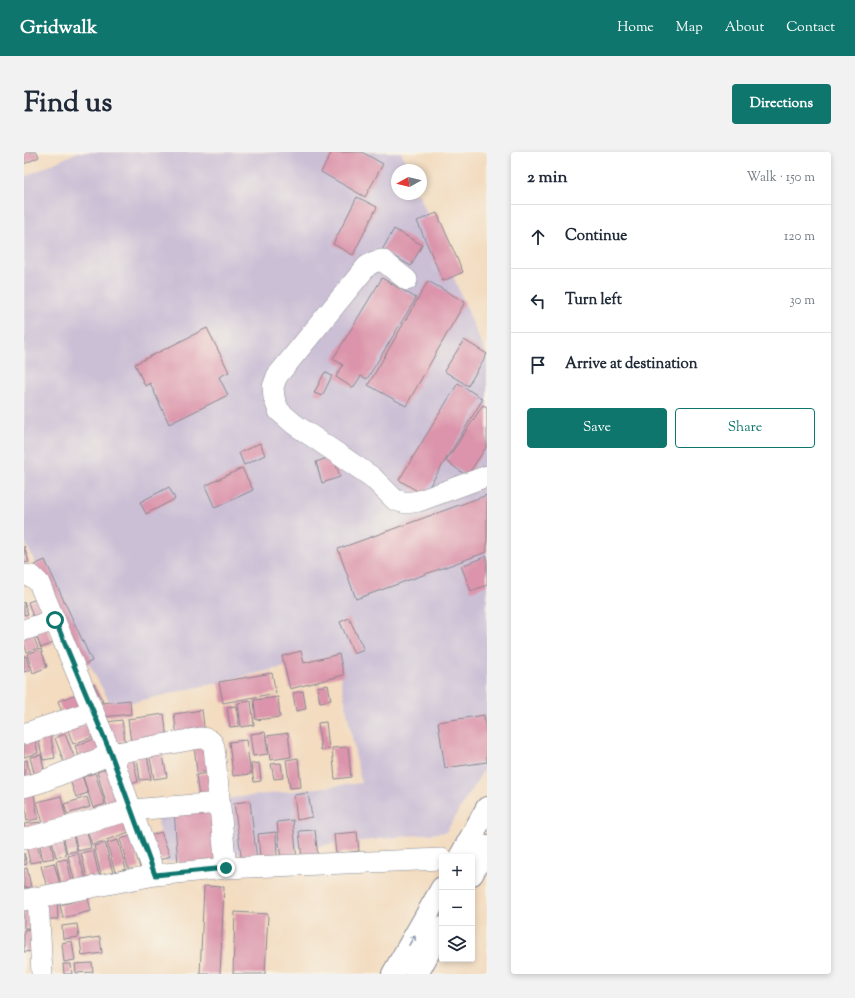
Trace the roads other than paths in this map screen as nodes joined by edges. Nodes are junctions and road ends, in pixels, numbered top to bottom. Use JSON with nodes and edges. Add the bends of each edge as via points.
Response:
{"nodes":[{"id":1,"x":407,"y":280,"type":"dead end"},
{"id":2,"x":487,"y":476,"type":"edge"},
{"id":3,"x":24,"y":575,"type":"edge"},
{"id":4,"x":55,"y":620,"type":"junction"},
{"id":5,"x":24,"y":630,"type":"edge"},
{"id":6,"x":93,"y":711,"type":"junction"},
{"id":7,"x":24,"y":734,"type":"edge"},
{"id":8,"x":111,"y":754,"type":"junction"},
{"id":9,"x":24,"y":787,"type":"edge"},
{"id":10,"x":220,"y":803,"type":"junction"},
{"id":11,"x":487,"y":808,"type":"edge"},
{"id":12,"x":131,"y":810,"type":"junction"},
{"id":13,"x":24,"y":839,"type":"edge"},
{"id":14,"x":487,"y":846,"type":"edge"},
{"id":15,"x":462,"y":854,"type":"edge"},
{"id":16,"x":439,"y":859,"type":"edge"},
{"id":17,"x":226,"y":868,"type":"junction"},
{"id":18,"x":475,"y":868,"type":"edge"},
{"id":19,"x":155,"y":875,"type":"junction"},
{"id":20,"x":441,"y":890,"type":"edge"},
{"id":21,"x":31,"y":899,"type":"edge"},
{"id":22,"x":439,"y":933,"type":"edge"},
{"id":23,"x":42,"y":974,"type":"edge"},
{"id":24,"x":393,"y":974,"type":"edge"},
{"id":25,"x":416,"y":974,"type":"edge"}],
"edges":[{"from":1,"to":2,"type":"street","via":[[382,260],[367,266],[277,376],[273,387],[279,411],[372,477],[395,500],[406,503],[419,501]]},
{"from":3,"to":4,"type":"street","via":[[32,576],[39,583]]},
{"from":4,"to":5,"type":"street"},
{"from":4,"to":6,"type":"street"},
{"from":6,"to":7,"type":"street"},
{"from":6,"to":8,"type":"street"},
{"from":8,"to":9,"type":"street"},
{"from":8,"to":10,"type":"street","via":[[200,738],[208,739],[213,742],[214,747]]},
{"from":8,"to":12,"type":"street"},
{"from":10,"to":12,"type":"street"},
{"from":10,"to":17,"type":"street"},
{"from":11,"to":15,"type":"main road"},
{"from":12,"to":13,"type":"street"},
{"from":12,"to":19,"type":"street"},
{"from":14,"to":18,"type":"main road"},
{"from":16,"to":17,"type":"street"},
{"from":17,"to":19,"type":"street"},
{"from":19,"to":21,"type":"street"},
{"from":24,"to":20,"type":"main road","one_way":true},
{"from":21,"to":23,"type":"street"},
{"from":22,"to":25,"type":"main road"}]}
